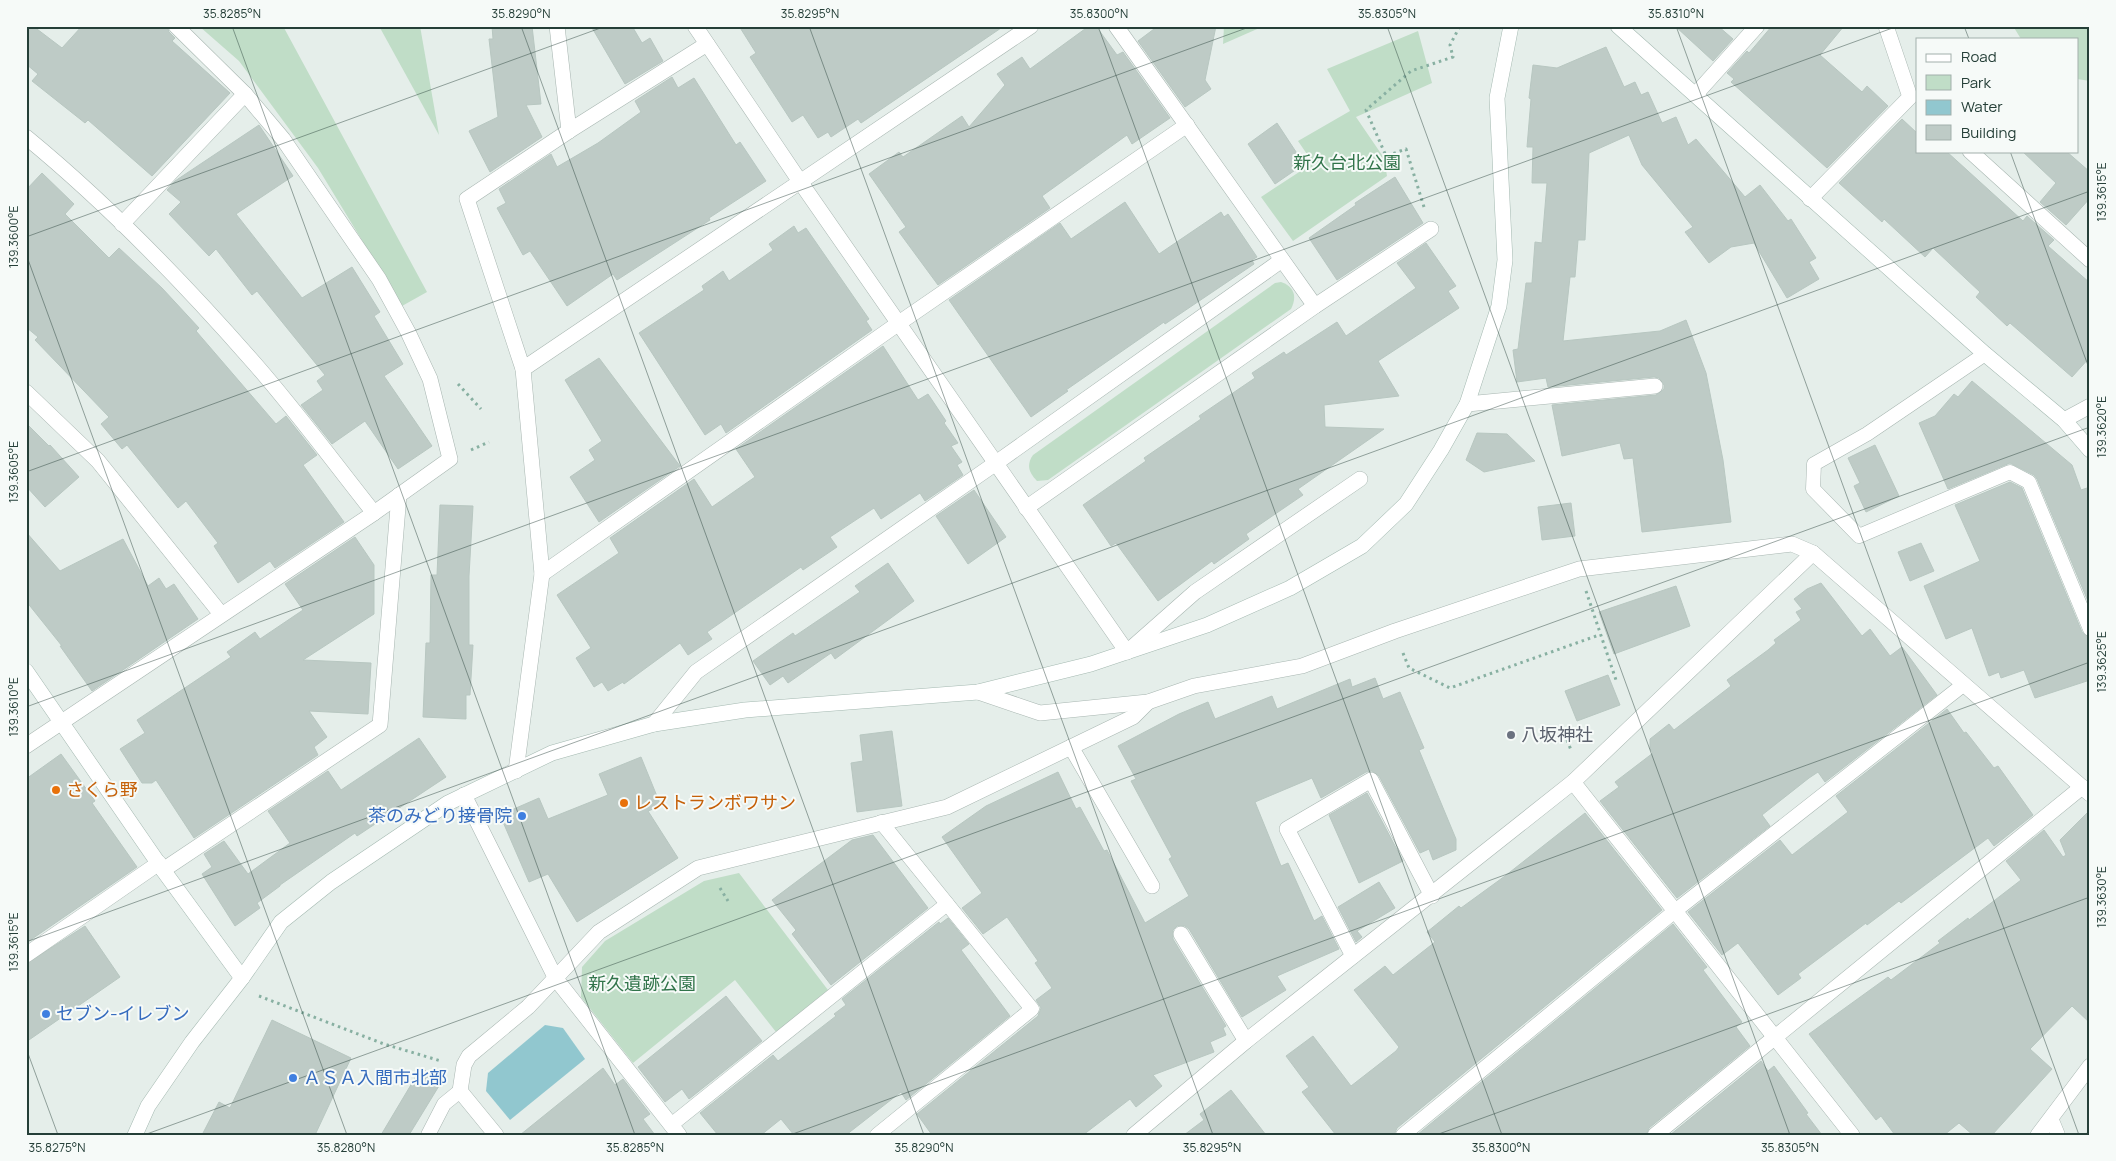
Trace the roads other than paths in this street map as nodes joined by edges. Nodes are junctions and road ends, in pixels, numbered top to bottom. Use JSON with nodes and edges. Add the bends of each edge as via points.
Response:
{"nodes":[{"id":1,"x":176,"y":26,"type":"edge"},
{"id":2,"x":557,"y":26,"type":"edge"},
{"id":3,"x":695,"y":26,"type":"edge"},
{"id":4,"x":1031,"y":26,"type":"edge"},
{"id":5,"x":1116,"y":26,"type":"edge"},
{"id":6,"x":1511,"y":26,"type":"edge"},
{"id":7,"x":1618,"y":26,"type":"edge"},
{"id":8,"x":1757,"y":26,"type":"edge"},
{"id":9,"x":1886,"y":26,"type":"edge"},
{"id":10,"x":707,"y":44,"type":"junction"},
{"id":11,"x":244,"y":94,"type":"junction"},
{"id":12,"x":1696,"y":94,"type":"junction"},
{"id":13,"x":1914,"y":100,"type":"edge"},
{"id":14,"x":1187,"y":125,"type":"junction"},
{"id":15,"x":569,"y":131,"type":"junction"},
{"id":16,"x":28,"y":143,"type":"edge"},
{"id":17,"x":1971,"y":152,"type":"edge"},
{"id":18,"x":801,"y":183,"type":"junction"},
{"id":19,"x":1810,"y":199,"type":"junction"},
{"id":20,"x":122,"y":224,"type":"junction"},
{"id":21,"x":1431,"y":229,"type":"road end"},
{"id":22,"x":1282,"y":260,"type":"junction"},
{"id":23,"x":2090,"y":260,"type":"edge"},
{"id":24,"x":1315,"y":306,"type":"junction"},
{"id":25,"x":899,"y":323,"type":"junction"},
{"id":26,"x":1985,"y":354,"type":"junction"},
{"id":27,"x":523,"y":369,"type":"junction"},
{"id":28,"x":1655,"y":386,"type":"dead end"},
{"id":29,"x":26,"y":392,"type":"edge"},
{"id":30,"x":1467,"y":404,"type":"junction"},
{"id":31,"x":2090,"y":406,"type":"edge"},
{"id":32,"x":2064,"y":420,"type":"junction"},
{"id":33,"x":2090,"y":450,"type":"edge"},
{"id":34,"x":996,"y":463,"type":"junction"},
{"id":35,"x":1360,"y":479,"type":"dead end"},
{"id":36,"x":399,"y":495,"type":"junction"},
{"id":37,"x":1026,"y":508,"type":"junction"},
{"id":38,"x":374,"y":513,"type":"junction"},
{"id":39,"x":1813,"y":553,"type":"junction"},
{"id":40,"x":542,"y":574,"type":"junction"},
{"id":41,"x":221,"y":614,"type":"junction"},
{"id":42,"x":2090,"y":629,"type":"edge"},
{"id":43,"x":1127,"y":652,"type":"junction"},
{"id":44,"x":26,"y":671,"type":"edge"},
{"id":45,"x":1963,"y":685,"type":"junction"},
{"id":46,"x":978,"y":692,"type":"junction"},
{"id":47,"x":1148,"y":702,"type":"junction"},
{"id":48,"x":62,"y":722,"type":"junction"},
{"id":49,"x":654,"y":724,"type":"junction"},
{"id":50,"x":26,"y":746,"type":"edge"},
{"id":51,"x":1071,"y":747,"type":"junction"},
{"id":52,"x":516,"y":771,"type":"junction"},
{"id":53,"x":1573,"y":782,"type":"junction"},
{"id":54,"x":2086,"y":790,"type":"edge"},
{"id":55,"x":464,"y":795,"type":"junction"},
{"id":56,"x":881,"y":822,"type":"junction"},
{"id":57,"x":161,"y":867,"type":"junction"},
{"id":58,"x":1152,"y":886,"type":"dead end"},
{"id":59,"x":1432,"y":896,"type":"junction"},
{"id":60,"x":946,"y":904,"type":"junction"},
{"id":61,"x":1675,"y":911,"type":"junction"},
{"id":62,"x":1181,"y":934,"type":"dead end"},
{"id":63,"x":26,"y":955,"type":"edge"},
{"id":64,"x":1353,"y":956,"type":"junction"},
{"id":65,"x":556,"y":979,"type":"junction"},
{"id":66,"x":238,"y":983,"type":"junction"},
{"id":67,"x":1775,"y":1037,"type":"junction"},
{"id":68,"x":1246,"y":1041,"type":"junction"},
{"id":69,"x":2090,"y":1066,"type":"edge"},
{"id":70,"x":460,"y":1091,"type":"junction"},
{"id":71,"x":2051,"y":1118,"type":"junction"},
{"id":72,"x":675,"y":1130,"type":"edge"},
{"id":73,"x":135,"y":1135,"type":"edge"},
{"id":74,"x":428,"y":1135,"type":"edge"},
{"id":75,"x":496,"y":1135,"type":"edge"},
{"id":76,"x":877,"y":1135,"type":"edge"},
{"id":77,"x":1134,"y":1135,"type":"edge"},
{"id":78,"x":1403,"y":1135,"type":"edge"},
{"id":79,"x":1655,"y":1135,"type":"edge"},
{"id":80,"x":1852,"y":1135,"type":"edge"},
{"id":81,"x":2038,"y":1135,"type":"edge"},
{"id":82,"x":2058,"y":1135,"type":"edge"}],
"edges":[{"from":1,"to":11,"type":"street"},
{"from":2,"to":15,"type":"street"},
{"from":3,"to":10,"type":"street"},
{"from":4,"to":18,"type":"street"},
{"from":5,"to":14,"type":"street"},
{"from":6,"to":30,"type":"street","via":[[1497,98],[1505,260],[1503,285]]},
{"from":7,"to":12,"type":"street"},
{"from":8,"to":12,"type":"street"},
{"from":9,"to":13,"type":"street"},
{"from":10,"to":15,"type":"street"},
{"from":10,"to":18,"type":"street"},
{"from":11,"to":20,"type":"street"},
{"from":11,"to":36,"type":"street","via":[[283,139],[379,279],[430,379],[450,459]]},
{"from":12,"to":19,"type":"street"},
{"from":13,"to":19,"type":"street"},
{"from":14,"to":22,"type":"street"},
{"from":14,"to":25,"type":"street"},
{"from":15,"to":27,"type":"street","via":[[467,199]]},
{"from":16,"to":20,"type":"street","via":[[79,181]]},
{"from":17,"to":23,"type":"street"},
{"from":18,"to":25,"type":"street"},
{"from":18,"to":27,"type":"street"},
{"from":19,"to":26,"type":"street"},
{"from":20,"to":38,"type":"street","via":[[256,365]]},
{"from":21,"to":24,"type":"street"},
{"from":22,"to":24,"type":"street"},
{"from":22,"to":34,"type":"street"},
{"from":24,"to":37,"type":"street"},
{"from":25,"to":34,"type":"street"},
{"from":25,"to":40,"type":"street"},
{"from":26,"to":32,"type":"street"},
{"from":26,"to":42,"type":"lane","via":[[1867,434],[1814,464],[1813,489],[1859,536],[2010,472],[2029,482]]},
{"from":27,"to":40,"type":"street"},
{"from":28,"to":30,"type":"street"},
{"from":29,"to":41,"type":"street","via":[[98,461]]},
{"from":30,"to":43,"type":"street","via":[[1406,504],[1362,546],[1290,588],[1207,624]]},
{"from":31,"to":32,"type":"street"},
{"from":32,"to":33,"type":"street"},
{"from":34,"to":37,"type":"street"},
{"from":34,"to":49,"type":"street","via":[[696,672]]},
{"from":35,"to":43,"type":"street","via":[[1195,592]]},
{"from":36,"to":38,"type":"street"},
{"from":36,"to":57,"type":"street","via":[[380,725]]},
{"from":37,"to":43,"type":"street"},
{"from":38,"to":41,"type":"street"},
{"from":39,"to":45,"type":"street"},
{"from":39,"to":47,"type":"street","via":[[1792,544],[1579,569],[1395,630],[1302,666],[1194,686]]},
{"from":39,"to":53,"type":"street"},
{"from":40,"to":52,"type":"street"},
{"from":41,"to":48,"type":"street"},
{"from":43,"to":46,"type":"street"},
{"from":44,"to":48,"type":"street"},
{"from":45,"to":54,"type":"street"},
{"from":45,"to":61,"type":"lane"},
{"from":46,"to":47,"type":"street","via":[[1040,713]]},
{"from":46,"to":49,"type":"street","via":[[745,710]]},
{"from":47,"to":51,"type":"street","via":[[1133,716]]},
{"from":48,"to":50,"type":"street"},
{"from":48,"to":57,"type":"street"},
{"from":49,"to":52,"type":"street","via":[[552,754]]},
{"from":51,"to":56,"type":"street","via":[[947,807]]},
{"from":51,"to":58,"type":"street"},
{"from":52,"to":55,"type":"street"},
{"from":53,"to":59,"type":"street"},
{"from":53,"to":61,"type":"street"},
{"from":54,"to":67,"type":"street"},
{"from":55,"to":65,"type":"street"},
{"from":55,"to":66,"type":"street","via":[[331,882],[281,922]]},
{"from":56,"to":60,"type":"lane"},
{"from":56,"to":65,"type":"street","via":[[698,868],[599,932]]},
{"from":57,"to":63,"type":"street"},
{"from":57,"to":66,"type":"street"},
{"from":59,"to":64,"type":"street"},
{"from":59,"to":64,"type":"street","via":[[1371,780],[1286,829]]},
{"from":60,"to":72,"type":"lane"},
{"from":60,"to":76,"type":"lane","via":[[1032,1010]]},
{"from":61,"to":67,"type":"street"},
{"from":61,"to":78,"type":"lane"},
{"from":62,"to":68,"type":"street"},
{"from":64,"to":68,"type":"street"},
{"from":65,"to":70,"type":"street","via":[[469,1056],[464,1065]]},
{"from":65,"to":72,"type":"street"},
{"from":66,"to":73,"type":"street","via":[[154,1098]]},
{"from":67,"to":79,"type":"street"},
{"from":67,"to":80,"type":"street"},
{"from":68,"to":77,"type":"street"},
{"from":69,"to":71,"type":"street"},
{"from":70,"to":74,"type":"lane","via":[[444,1104]]},
{"from":70,"to":75,"type":"street"},
{"from":71,"to":81,"type":"street"},
{"from":71,"to":82,"type":"lane"}]}
